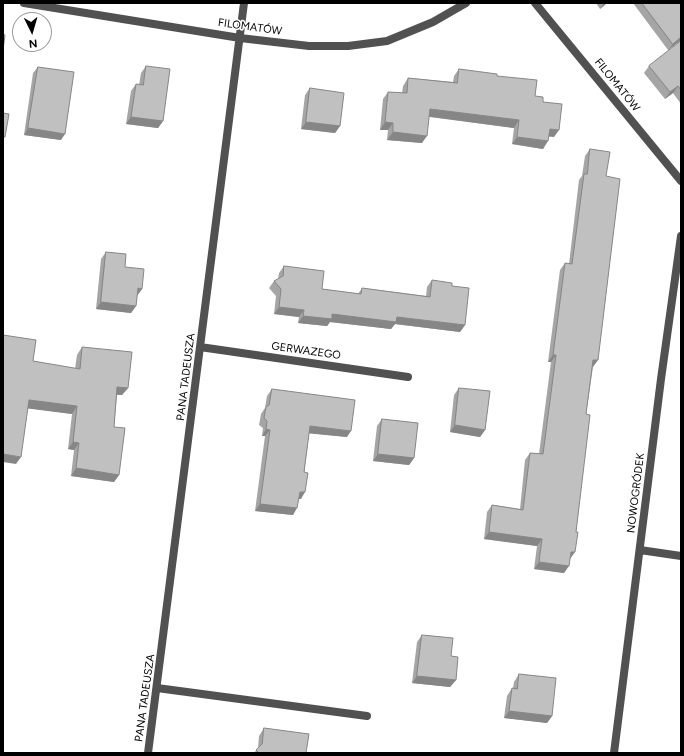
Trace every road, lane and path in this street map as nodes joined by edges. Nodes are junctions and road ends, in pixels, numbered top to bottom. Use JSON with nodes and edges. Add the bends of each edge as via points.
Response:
{"nodes":[{"id":1,"x":24,"y":3,"type":"edge"},
{"id":2,"x":244,"y":3,"type":"edge"},
{"id":3,"x":466,"y":3,"type":"edge"},
{"id":4,"x":535,"y":3,"type":"edge"},
{"id":5,"x":240,"y":38,"type":"junction"},
{"id":6,"x":681,"y":181,"type":"edge"},
{"id":7,"x":681,"y":236,"type":"edge"},
{"id":8,"x":200,"y":347,"type":"junction"},
{"id":9,"x":408,"y":377,"type":"dead end"},
{"id":10,"x":640,"y":550,"type":"junction"},
{"id":11,"x":681,"y":556,"type":"edge"},
{"id":12,"x":157,"y":688,"type":"junction"},
{"id":13,"x":367,"y":716,"type":"dead end"},
{"id":14,"x":148,"y":753,"type":"edge"},
{"id":15,"x":614,"y":753,"type":"edge"}],
"edges":[{"from":1,"to":5,"type":"street","name":"FILOMATÓW"},
{"from":2,"to":5,"type":"street","name":"PANA TADEUSZA"},
{"from":3,"to":5,"type":"street","name":"FILOMATÓW","via":[[414,31],[370,44],[309,46]]},
{"from":4,"to":6,"type":"street","name":"FILOMATÓW"},
{"from":5,"to":8,"type":"street","name":"PANA TADEUSZA"},
{"from":7,"to":10,"type":"street","name":"NOWOGRÓDEK"},
{"from":8,"to":9,"type":"street","name":"GERWAZEGO"},
{"from":8,"to":12,"type":"street","name":"PANA TADEUSZA"},
{"from":10,"to":11,"type":"street"},
{"from":10,"to":15,"type":"street","name":"NOWOGRÓDEK"},
{"from":12,"to":13,"type":"street"},
{"from":12,"to":14,"type":"street","name":"PANA TADEUSZA"}]}
